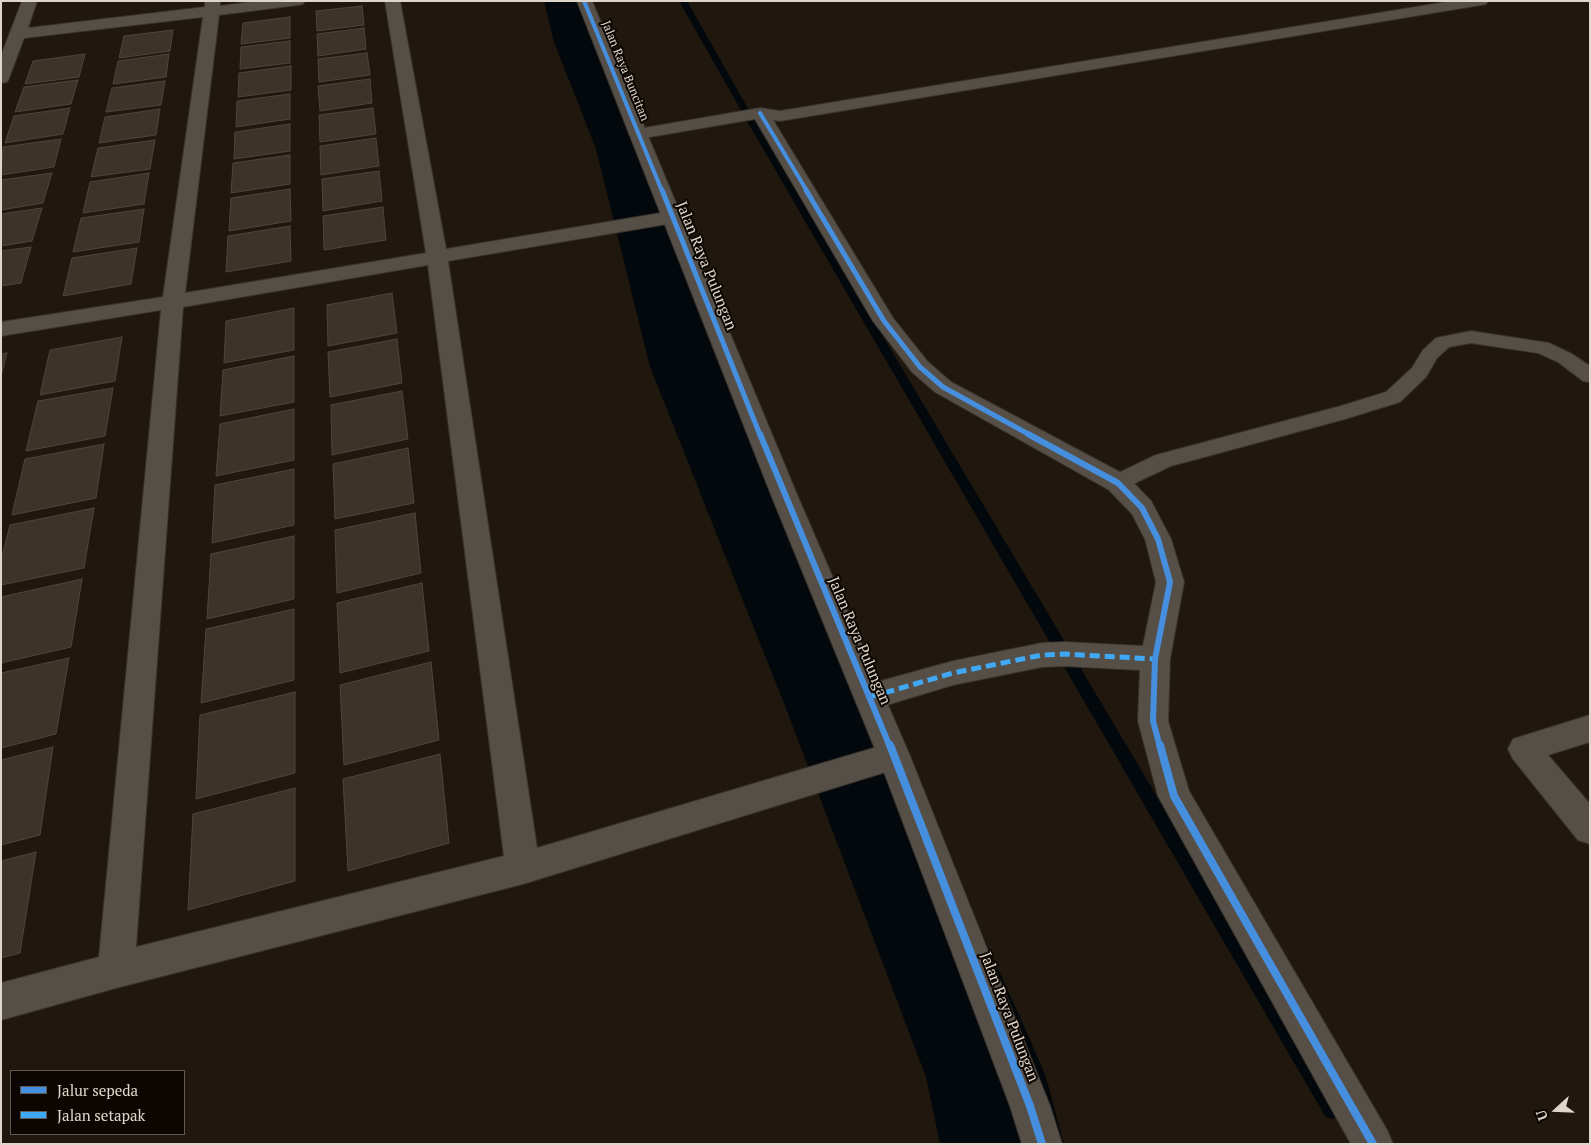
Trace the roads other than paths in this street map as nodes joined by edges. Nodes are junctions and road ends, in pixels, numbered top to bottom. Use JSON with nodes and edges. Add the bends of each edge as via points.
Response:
{"nodes":[{"id":1,"x":30,"y":1,"type":"edge"},
{"id":2,"x":298,"y":1,"type":"edge"},
{"id":3,"x":392,"y":1,"type":"edge"},
{"id":4,"x":584,"y":1,"type":"edge"},
{"id":5,"x":1481,"y":1,"type":"edge"},
{"id":6,"x":212,"y":6,"type":"edge"},
{"id":7,"x":18,"y":34,"type":"junction"},
{"id":8,"x":1,"y":78,"type":"edge"},
{"id":9,"x":757,"y":121,"type":"junction"},
{"id":10,"x":642,"y":142,"type":"junction"},
{"id":11,"x":659,"y":220,"type":"junction"},
{"id":12,"x":437,"y":257,"type":"junction"},
{"id":13,"x":173,"y":302,"type":"junction"},
{"id":14,"x":1,"y":329,"type":"edge"},
{"id":15,"x":1590,"y":376,"type":"edge"},
{"id":16,"x":1118,"y":483,"type":"junction"},
{"id":17,"x":1154,"y":659,"type":"junction"},
{"id":18,"x":870,"y":698,"type":"junction"},
{"id":19,"x":1590,"y":728,"type":"edge"},
{"id":20,"x":881,"y":760,"type":"junction"},
{"id":21,"x":1590,"y":829,"type":"edge"},
{"id":22,"x":523,"y":868,"type":"junction"},
{"id":23,"x":116,"y":970,"type":"junction"},
{"id":24,"x":1,"y":1002,"type":"edge"},
{"id":25,"x":1042,"y":1144,"type":"edge"},
{"id":26,"x":1372,"y":1144,"type":"edge"}],
"edges":[{"from":1,"to":7,"type":"street"},
{"from":2,"to":6,"type":"street"},
{"from":3,"to":12,"type":"street"},
{"from":4,"to":10,"type":"street","name":"Jalan Raya Buncitan"},
{"from":5,"to":9,"type":"street"},
{"from":6,"to":7,"type":"street"},
{"from":6,"to":13,"type":"street"},
{"from":7,"to":8,"type":"street"},
{"from":9,"to":10,"type":"street"},
{"from":9,"to":16,"type":"street","via":[[884,321],[920,367],[956,395]]},
{"from":10,"to":11,"type":"street","name":"Jalan Raya Pulungan"},
{"from":11,"to":12,"type":"street"},
{"from":11,"to":18,"type":"street","name":"Jalan Raya Pulungan","via":[[785,497]]},
{"from":12,"to":13,"type":"street"},
{"from":12,"to":22,"type":"street"},
{"from":13,"to":14,"type":"street"},
{"from":13,"to":23,"type":"street"},
{"from":15,"to":16,"type":"lane","via":[[1542,347],[1471,337],[1443,342],[1393,397],[1164,460]]},
{"from":16,"to":17,"type":"street","via":[[1142,508],[1158,539],[1170,582]]},
{"from":17,"to":18,"type":"street","via":[[1042,655],[953,673]]},
{"from":17,"to":26,"type":"street","via":[[1153,721],[1174,796]]},
{"from":18,"to":20,"type":"street","name":"Jalan Raya Pulungan"},
{"from":19,"to":21,"type":"street","via":[[1524,749]]},
{"from":20,"to":22,"type":"street"},
{"from":20,"to":25,"type":"street","name":"Jalan Raya Pulungan","via":[[1030,1106]]},
{"from":22,"to":23,"type":"street"},
{"from":23,"to":24,"type":"street"}]}
